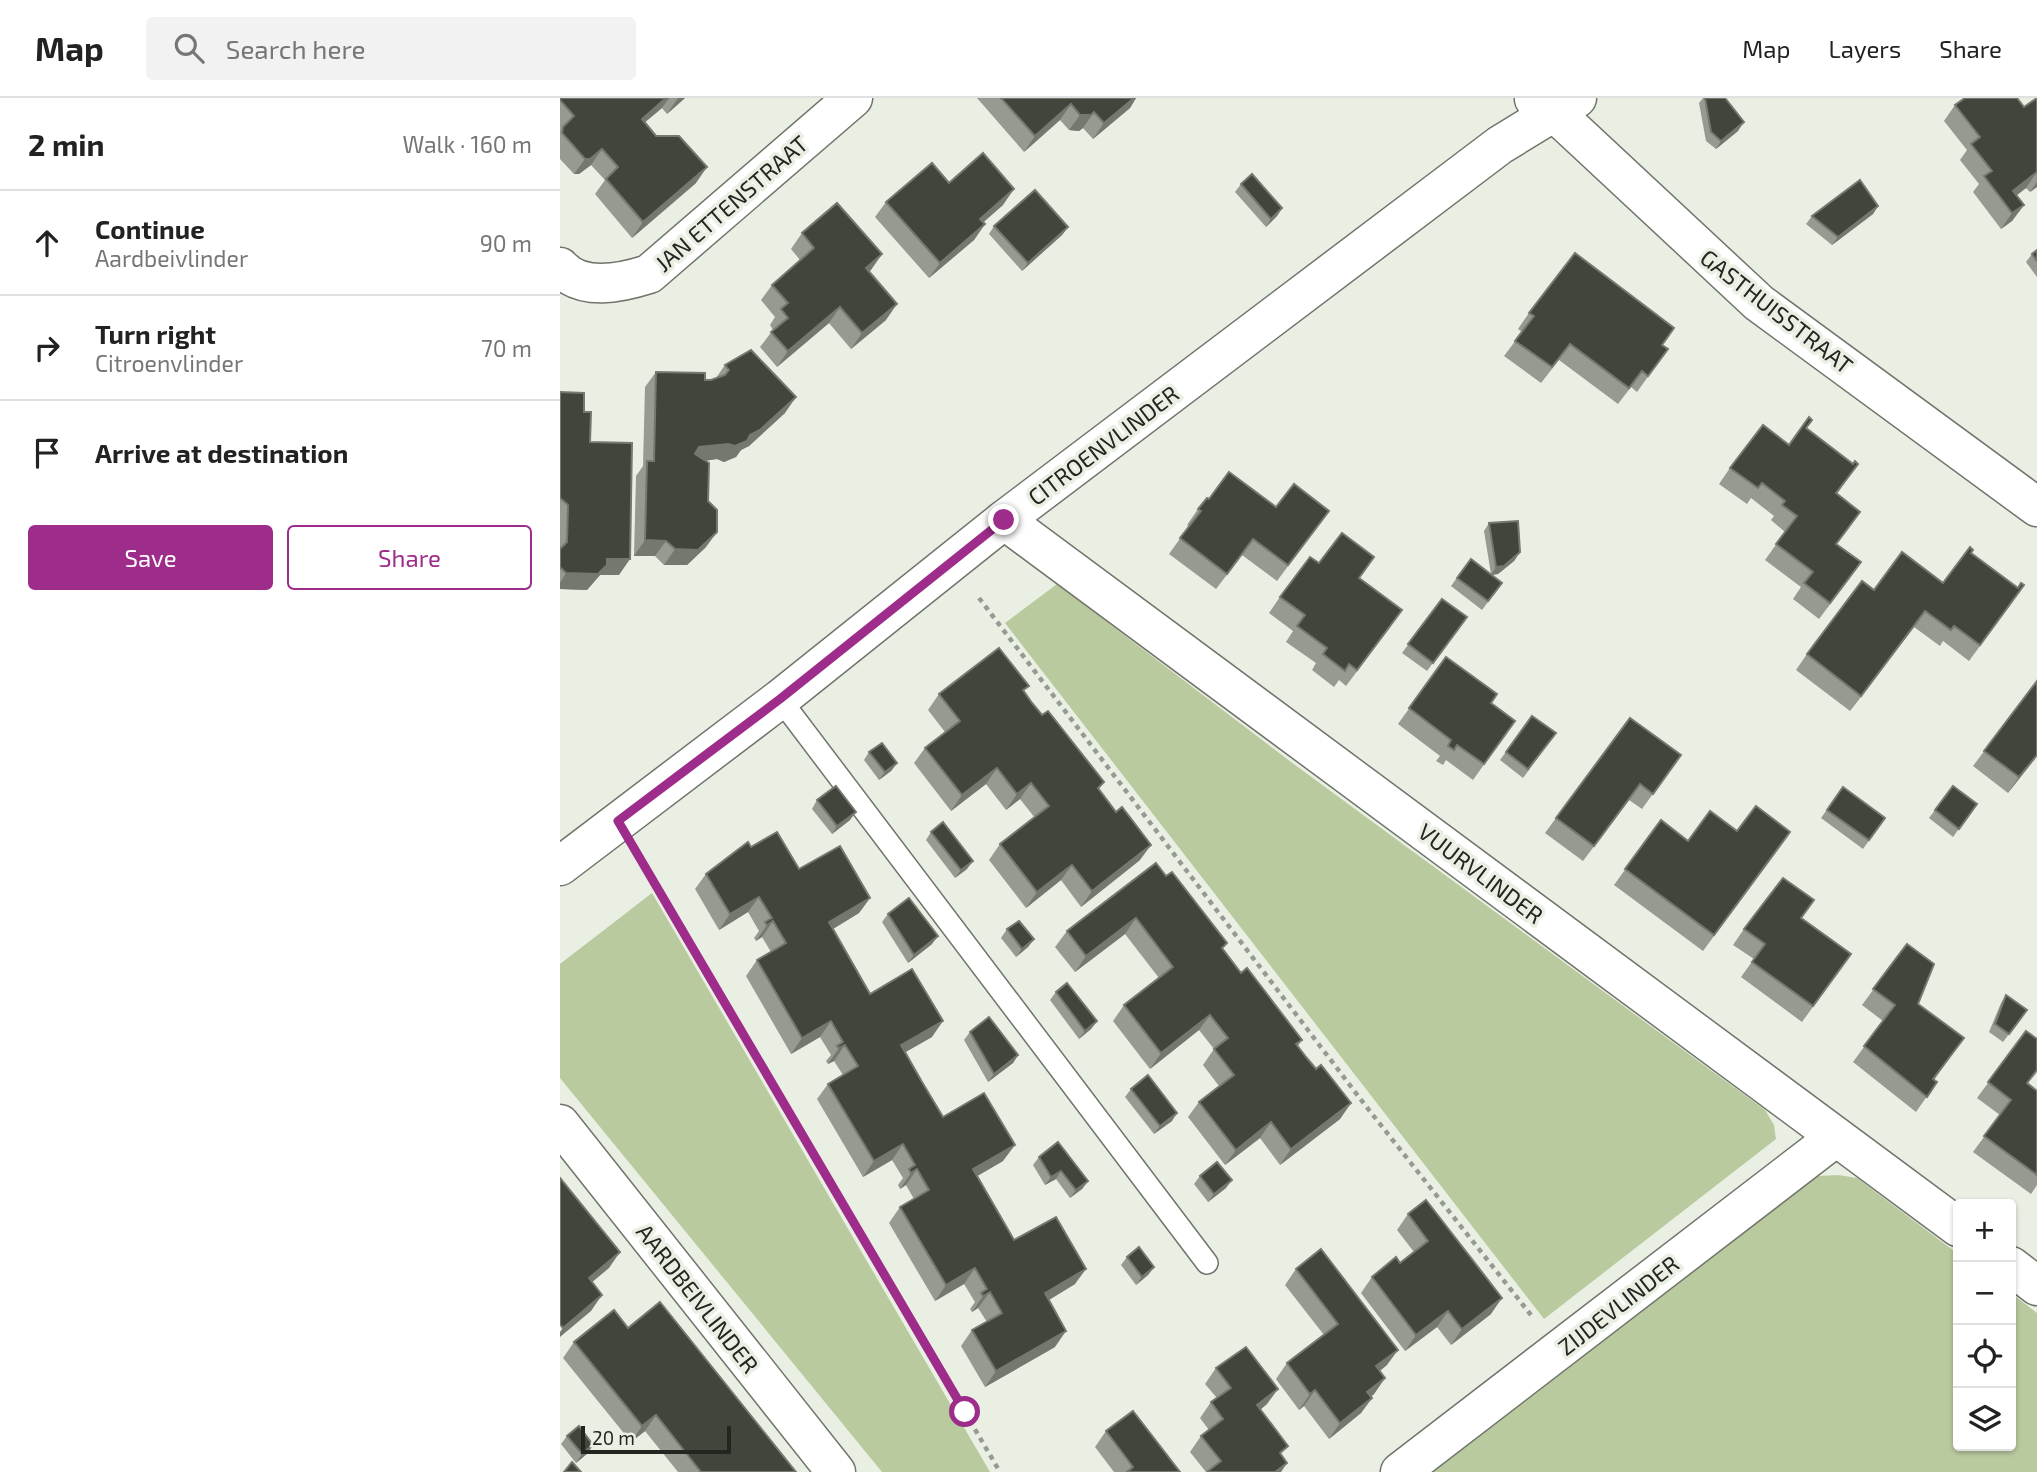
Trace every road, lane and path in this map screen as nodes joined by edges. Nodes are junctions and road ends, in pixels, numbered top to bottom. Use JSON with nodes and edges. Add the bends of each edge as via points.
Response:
{"nodes":[{"id":1,"x":853,"y":98,"type":"edge"},
{"id":2,"x":1554,"y":102,"type":"edge"},
{"id":3,"x":560,"y":267,"type":"edge"},
{"id":4,"x":2037,"y":507,"type":"edge"},
{"id":5,"x":1004,"y":520,"type":"junction"},
{"id":6,"x":953,"y":563,"type":"junction"},
{"id":7,"x":780,"y":699,"type":"junction"},
{"id":8,"x":618,"y":821,"type":"junction"},
{"id":9,"x":560,"y":866,"type":"edge"},
{"id":10,"x":560,"y":1124,"type":"edge"},
{"id":11,"x":1836,"y":1137,"type":"junction"},
{"id":12,"x":1953,"y":1223,"type":"edge"},
{"id":13,"x":1207,"y":1263,"type":"dead end"},
{"id":14,"x":2016,"y":1270,"type":"edge"},
{"id":15,"x":2037,"y":1286,"type":"edge"},
{"id":16,"x":1559,"y":1350,"type":"junction"},
{"id":17,"x":836,"y":1472,"type":"edge"},
{"id":18,"x":1000,"y":1472,"type":"edge"},
{"id":19,"x":1400,"y":1472,"type":"edge"}],
"edges":[{"from":1,"to":3,"type":"street","name":"JAN ETTENSTRAAT","via":[[649,274],[620,284],[593,283]]},
{"from":2,"to":4,"type":"street","name":"GASTHUISSTRAAT","via":[[1759,303]]},
{"from":2,"to":5,"type":"street","name":"CITROENVLINDER"},
{"from":5,"to":6,"type":"street","name":"CITROENVLINDER"},
{"from":5,"to":11,"type":"street","name":"VUURVLINDER"},
{"from":6,"to":7,"type":"street","name":"CITROENVLINDER"},
{"from":6,"to":16,"type":"path","via":[[1365,1105]]},
{"from":7,"to":8,"type":"street","name":"CITROENVLINDER"},
{"from":7,"to":13,"type":"lane"},
{"from":8,"to":9,"type":"street","name":"CITROENVLINDER"},
{"from":8,"to":18,"type":"path"},
{"from":10,"to":17,"type":"street","name":"AARDBEIVLINDER"},
{"from":11,"to":12,"type":"street","name":"VUURVLINDER"},
{"from":11,"to":16,"type":"street","name":"ZIJDEVLINDER"},
{"from":14,"to":15,"type":"street"},
{"from":16,"to":19,"type":"street","name":"ZIJDEVLINDER"}]}
